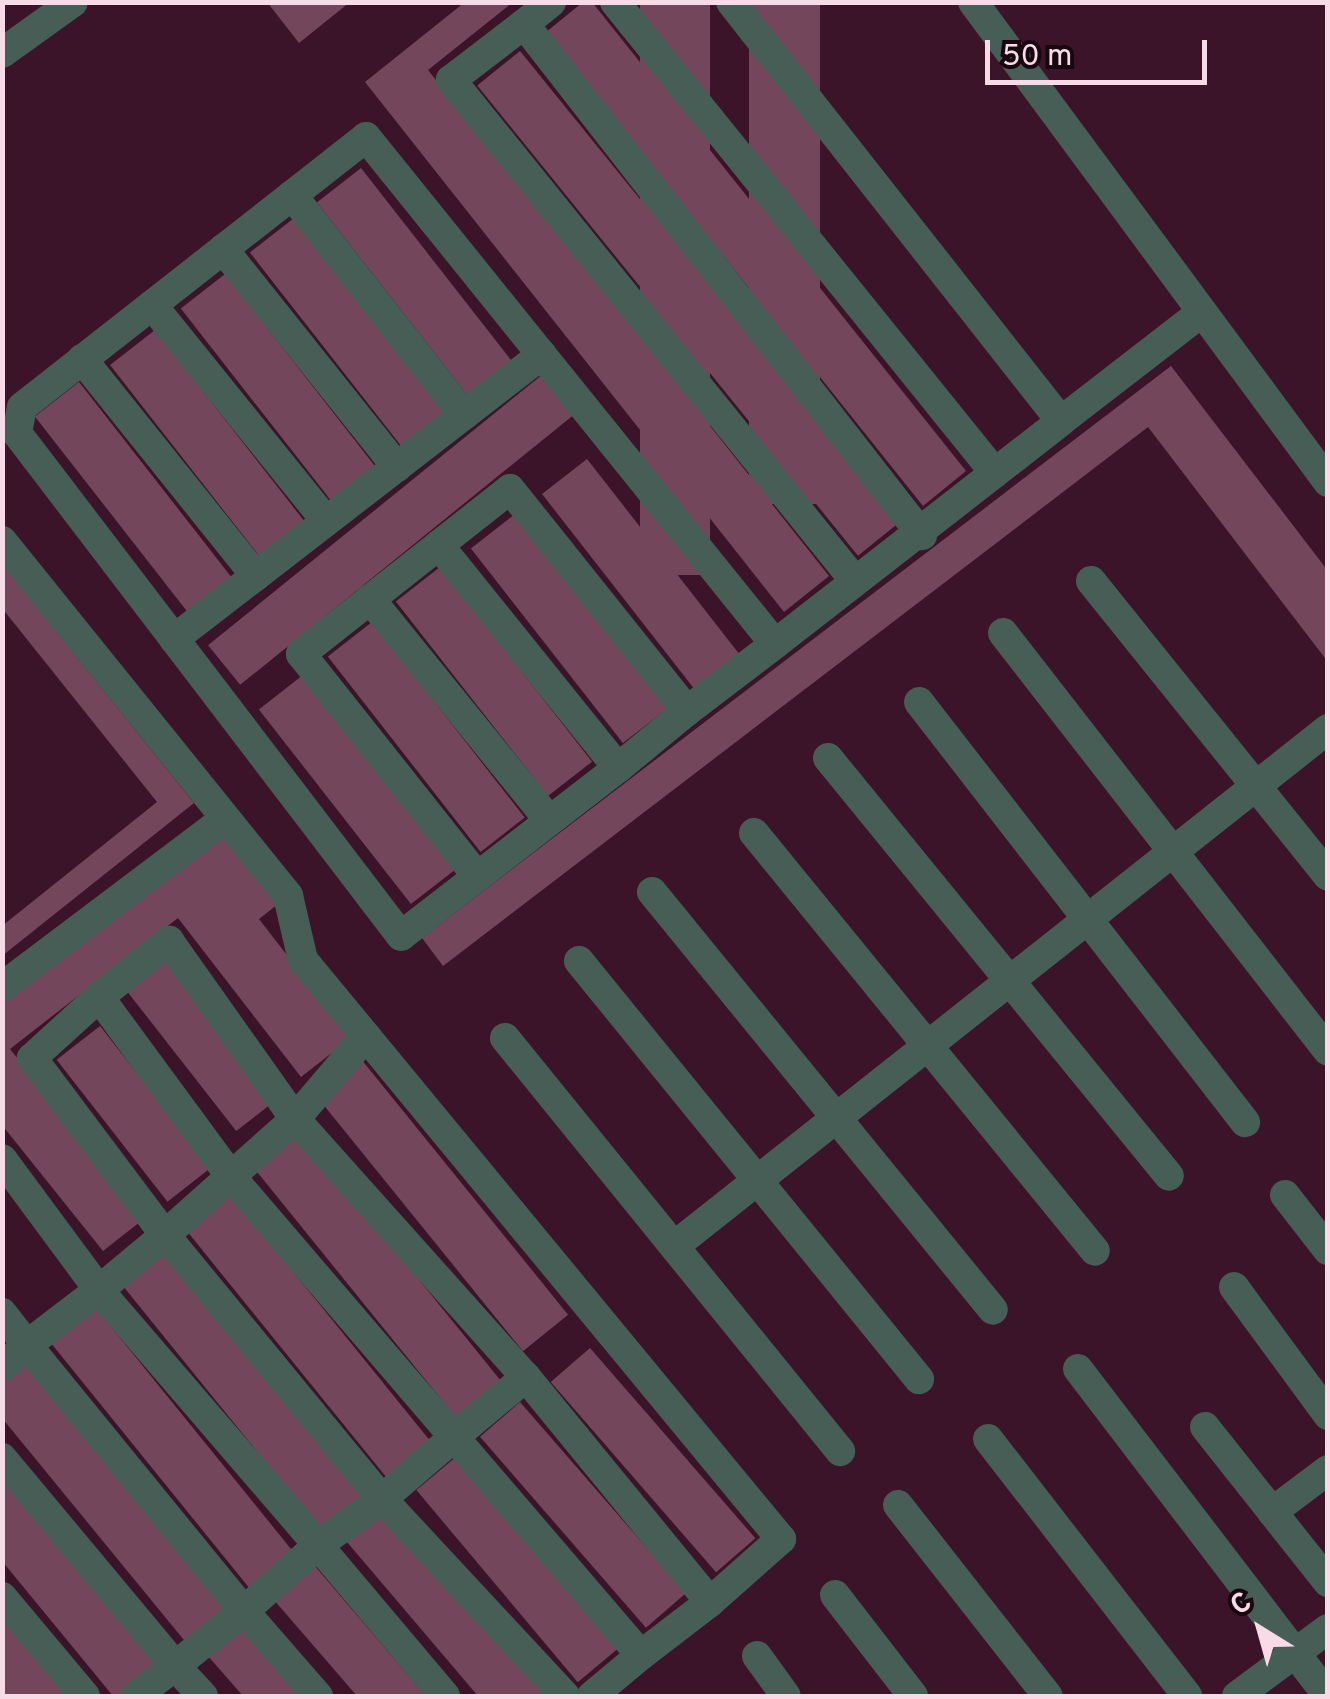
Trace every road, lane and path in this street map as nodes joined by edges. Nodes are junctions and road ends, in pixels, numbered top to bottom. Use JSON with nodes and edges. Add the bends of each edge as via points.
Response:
{"nodes":[{"id":1,"x":73,"y":2,"type":"edge"},
{"id":2,"x":551,"y":2,"type":"edge"},
{"id":3,"x":615,"y":2,"type":"edge"},
{"id":4,"x":731,"y":2,"type":"edge"},
{"id":5,"x":973,"y":2,"type":"edge"},
{"id":6,"x":524,"y":24,"type":"junction"},
{"id":7,"x":2,"y":54,"type":"edge"},
{"id":8,"x":292,"y":196,"type":"junction"},
{"id":9,"x":222,"y":249,"type":"junction"},
{"id":10,"x":152,"y":305,"type":"junction"},
{"id":11,"x":1202,"y":312,"type":"junction"},
{"id":12,"x":542,"y":355,"type":"junction"},
{"id":13,"x":82,"y":360,"type":"junction"},
{"id":14,"x":464,"y":415,"type":"junction"},
{"id":15,"x":1061,"y":422,"type":"junction"},
{"id":16,"x":397,"y":467,"type":"junction"},
{"id":17,"x":995,"y":473,"type":"junction"},
{"id":18,"x":1328,"y":482,"type":"edge"},
{"id":19,"x":326,"y":522,"type":"junction"},
{"id":20,"x":922,"y":536,"type":"junction"},
{"id":21,"x":2,"y":542,"type":"edge"},
{"id":22,"x":439,"y":545,"type":"junction"},
{"id":23,"x":256,"y":576,"type":"junction"},
{"id":24,"x":855,"y":581,"type":"junction"},
{"id":25,"x":1091,"y":581,"type":"dead end"},
{"id":26,"x":370,"y":599,"type":"junction"},
{"id":27,"x":1003,"y":634,"type":"dead end"},
{"id":28,"x":174,"y":640,"type":"junction"},
{"id":29,"x":775,"y":644,"type":"junction"},
{"id":30,"x":918,"y":702,"type":"dead end"},
{"id":31,"x":687,"y":712,"type":"junction"},
{"id":32,"x":1328,"y":730,"type":"edge"},
{"id":33,"x":828,"y":758,"type":"dead end"},
{"id":34,"x":618,"y":768,"type":"junction"},
{"id":35,"x":1253,"y":788,"type":"junction"},
{"id":36,"x":226,"y":819,"type":"junction"},
{"id":37,"x":549,"y":820,"type":"junction"},
{"id":38,"x":754,"y":833,"type":"dead end"},
{"id":39,"x":1170,"y":854,"type":"junction"},
{"id":40,"x":477,"y":876,"type":"junction"},
{"id":41,"x":1328,"y":876,"type":"edge"},
{"id":42,"x":652,"y":892,"type":"dead end"},
{"id":43,"x":1086,"y":920,"type":"junction"},
{"id":44,"x":579,"y":961,"type":"dead end"},
{"id":45,"x":1008,"y":981,"type":"junction"},
{"id":46,"x":2,"y":987,"type":"edge"},
{"id":47,"x":99,"y":997,"type":"junction"},
{"id":48,"x":366,"y":1036,"type":"junction"},
{"id":49,"x":504,"y":1038,"type":"dead end"},
{"id":50,"x":925,"y":1047,"type":"junction"},
{"id":51,"x":1328,"y":1050,"type":"edge"},
{"id":52,"x":836,"y":1118,"type":"junction"},
{"id":53,"x":295,"y":1119,"type":"junction"},
{"id":54,"x":1245,"y":1122,"type":"dead end"},
{"id":55,"x":2,"y":1159,"type":"edge"},
{"id":56,"x":1169,"y":1176,"type":"dead end"},
{"id":57,"x":232,"y":1178,"type":"junction"},
{"id":58,"x":757,"y":1180,"type":"junction"},
{"id":59,"x":1285,"y":1195,"type":"dead end"},
{"id":60,"x":164,"y":1235,"type":"junction"},
{"id":61,"x":676,"y":1244,"type":"junction"},
{"id":62,"x":1328,"y":1250,"type":"edge"},
{"id":63,"x":1095,"y":1251,"type":"dead end"},
{"id":64,"x":1234,"y":1287,"type":"dead end"},
{"id":65,"x":100,"y":1290,"type":"junction"},
{"id":66,"x":993,"y":1310,"type":"dead end"},
{"id":67,"x":2,"y":1313,"type":"edge"},
{"id":68,"x":27,"y":1345,"type":"junction"},
{"id":69,"x":2,"y":1367,"type":"edge"},
{"id":70,"x":1078,"y":1370,"type":"dead end"},
{"id":71,"x":526,"y":1376,"type":"junction"},
{"id":72,"x":920,"y":1380,"type":"dead end"},
{"id":73,"x":1328,"y":1414,"type":"edge"},
{"id":74,"x":1205,"y":1427,"type":"dead end"},
{"id":75,"x":454,"y":1438,"type":"junction"},
{"id":76,"x":988,"y":1440,"type":"dead end"},
{"id":77,"x":840,"y":1451,"type":"dead end"},
{"id":78,"x":2,"y":1458,"type":"edge"},
{"id":79,"x":1328,"y":1470,"type":"edge"},
{"id":80,"x":382,"y":1499,"type":"junction"},
{"id":81,"x":898,"y":1505,"type":"dead end"},
{"id":82,"x":1272,"y":1512,"type":"junction"},
{"id":83,"x":318,"y":1545,"type":"junction"},
{"id":84,"x":1328,"y":1582,"type":"edge"},
{"id":85,"x":835,"y":1596,"type":"dead end"},
{"id":86,"x":2,"y":1597,"type":"edge"},
{"id":87,"x":710,"y":1602,"type":"junction"},
{"id":88,"x":244,"y":1611,"type":"junction"},
{"id":89,"x":1328,"y":1629,"type":"edge"},
{"id":90,"x":1293,"y":1654,"type":"junction"},
{"id":91,"x":642,"y":1655,"type":"junction"},
{"id":92,"x":757,"y":1656,"type":"dead end"},
{"id":93,"x":175,"y":1666,"type":"junction"},
{"id":94,"x":84,"y":1696,"type":"edge"},
{"id":95,"x":136,"y":1696,"type":"edge"},
{"id":96,"x":202,"y":1696,"type":"edge"},
{"id":97,"x":318,"y":1696,"type":"edge"},
{"id":98,"x":445,"y":1696,"type":"edge"},
{"id":99,"x":565,"y":1696,"type":"edge"},
{"id":100,"x":592,"y":1696,"type":"edge"},
{"id":101,"x":786,"y":1696,"type":"edge"},
{"id":102,"x":913,"y":1696,"type":"edge"},
{"id":103,"x":1048,"y":1696,"type":"edge"},
{"id":104,"x":1187,"y":1696,"type":"edge"},
{"id":105,"x":1237,"y":1696,"type":"edge"},
{"id":106,"x":1328,"y":1696,"type":"edge"}],
"edges":[{"from":1,"to":7,"type":"lane"},
{"from":2,"to":6,"type":"lane"},
{"from":3,"to":17,"type":"lane"},
{"from":4,"to":15,"type":"lane"},
{"from":5,"to":11,"type":"lane"},
{"from":6,"to":20,"type":"lane"},
{"from":6,"to":24,"type":"lane","via":[[450,80]]},
{"from":8,"to":9,"type":"lane"},
{"from":8,"to":12,"type":"lane","via":[[366,137]]},
{"from":8,"to":14,"type":"lane"},
{"from":9,"to":10,"type":"lane"},
{"from":9,"to":16,"type":"lane"},
{"from":10,"to":13,"type":"lane"},
{"from":10,"to":19,"type":"lane"},
{"from":11,"to":15,"type":"lane"},
{"from":11,"to":18,"type":"lane"},
{"from":12,"to":14,"type":"lane"},
{"from":12,"to":29,"type":"lane"},
{"from":13,"to":23,"type":"lane"},
{"from":13,"to":28,"type":"lane","via":[[22,407],[17,434]]},
{"from":14,"to":16,"type":"lane"},
{"from":15,"to":17,"type":"lane"},
{"from":16,"to":19,"type":"lane"},
{"from":17,"to":20,"type":"lane"},
{"from":19,"to":23,"type":"lane"},
{"from":20,"to":24,"type":"lane"},
{"from":21,"to":36,"type":"lane"},
{"from":22,"to":26,"type":"lane"},
{"from":22,"to":31,"type":"lane","via":[[510,489]]},
{"from":22,"to":34,"type":"lane"},
{"from":23,"to":28,"type":"lane"},
{"from":24,"to":29,"type":"lane"},
{"from":25,"to":35,"type":"lane"},
{"from":26,"to":37,"type":"lane"},
{"from":26,"to":40,"type":"lane","via":[[301,654]]},
{"from":27,"to":39,"type":"lane"},
{"from":28,"to":40,"type":"lane","via":[[401,936]]},
{"from":29,"to":31,"type":"lane"},
{"from":30,"to":43,"type":"lane"},
{"from":31,"to":34,"type":"lane"},
{"from":32,"to":35,"type":"lane"},
{"from":33,"to":45,"type":"lane"},
{"from":34,"to":37,"type":"lane"},
{"from":35,"to":39,"type":"lane"},
{"from":35,"to":41,"type":"lane"},
{"from":36,"to":46,"type":"lane"},
{"from":36,"to":48,"type":"lane","via":[[288,896],[303,960]]},
{"from":37,"to":40,"type":"lane"},
{"from":38,"to":50,"type":"lane"},
{"from":39,"to":43,"type":"lane"},
{"from":39,"to":51,"type":"lane"},
{"from":42,"to":52,"type":"lane"},
{"from":43,"to":45,"type":"lane"},
{"from":43,"to":54,"type":"lane"},
{"from":44,"to":58,"type":"lane"},
{"from":45,"to":50,"type":"lane"},
{"from":45,"to":56,"type":"lane"},
{"from":47,"to":53,"type":"lane","via":[[170,941]]},
{"from":47,"to":57,"type":"lane"},
{"from":47,"to":60,"type":"lane","via":[[32,1058]]},
{"from":48,"to":53,"type":"lane"},
{"from":48,"to":87,"type":"lane","via":[[780,1538]]},
{"from":49,"to":61,"type":"lane"},
{"from":50,"to":52,"type":"lane"},
{"from":50,"to":63,"type":"lane"},
{"from":52,"to":58,"type":"lane"},
{"from":52,"to":66,"type":"lane"},
{"from":53,"to":57,"type":"lane"},
{"from":53,"to":71,"type":"lane"},
{"from":55,"to":65,"type":"lane"},
{"from":57,"to":60,"type":"lane"},
{"from":57,"to":75,"type":"lane"},
{"from":58,"to":61,"type":"lane"},
{"from":58,"to":72,"type":"lane"},
{"from":59,"to":62,"type":"lane"},
{"from":60,"to":65,"type":"lane"},
{"from":60,"to":80,"type":"lane"},
{"from":61,"to":77,"type":"lane"},
{"from":64,"to":73,"type":"lane"},
{"from":65,"to":68,"type":"lane"},
{"from":65,"to":83,"type":"lane"},
{"from":67,"to":68,"type":"lane"},
{"from":68,"to":69,"type":"lane"},
{"from":68,"to":88,"type":"lane"},
{"from":70,"to":90,"type":"lane"},
{"from":71,"to":75,"type":"lane"},
{"from":71,"to":87,"type":"lane"},
{"from":74,"to":82,"type":"lane"},
{"from":75,"to":80,"type":"lane"},
{"from":75,"to":91,"type":"lane"},
{"from":76,"to":104,"type":"lane"},
{"from":78,"to":93,"type":"lane"},
{"from":79,"to":82,"type":"lane"},
{"from":80,"to":83,"type":"lane"},
{"from":80,"to":99,"type":"lane"},
{"from":81,"to":103,"type":"lane"},
{"from":82,"to":84,"type":"lane"},
{"from":83,"to":88,"type":"lane"},
{"from":83,"to":98,"type":"lane"},
{"from":85,"to":102,"type":"lane"},
{"from":86,"to":94,"type":"lane"},
{"from":87,"to":91,"type":"lane"},
{"from":88,"to":93,"type":"lane"},
{"from":88,"to":97,"type":"lane"},
{"from":89,"to":90,"type":"lane"},
{"from":90,"to":105,"type":"lane"},
{"from":90,"to":106,"type":"lane"},
{"from":91,"to":100,"type":"lane"},
{"from":92,"to":101,"type":"lane"},
{"from":93,"to":95,"type":"lane"},
{"from":93,"to":96,"type":"lane"}]}
